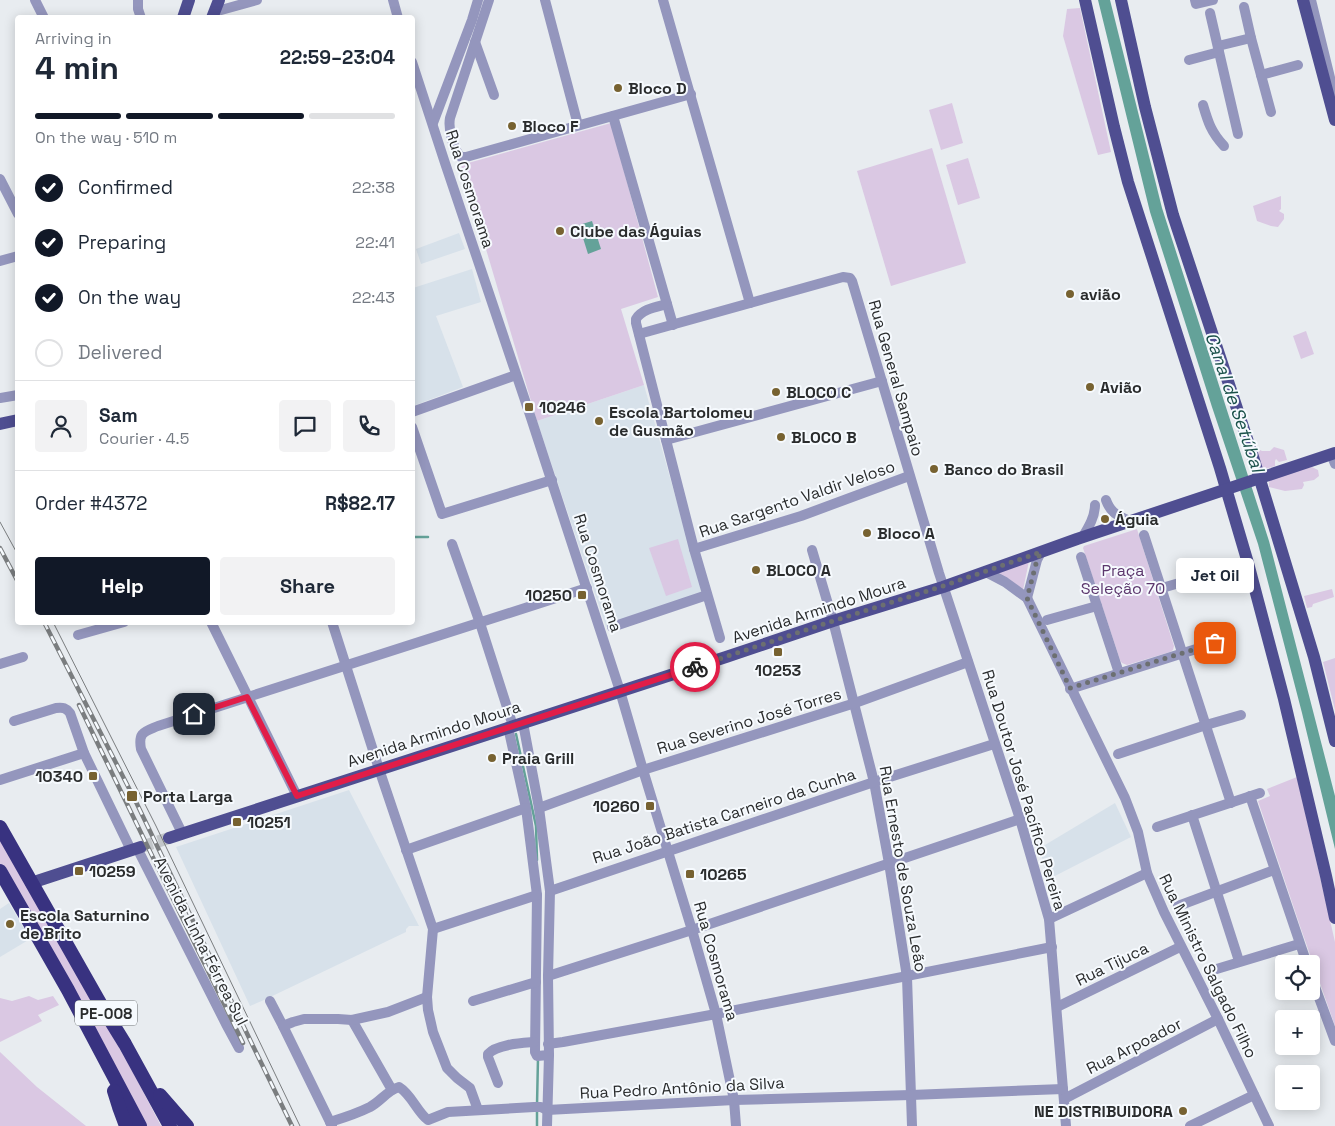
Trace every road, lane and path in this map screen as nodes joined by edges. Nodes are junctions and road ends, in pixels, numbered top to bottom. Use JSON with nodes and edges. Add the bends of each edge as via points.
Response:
{"nodes":[{"id":1,"x":35,"y":0,"type":"edge"},
{"id":2,"x":138,"y":0,"type":"edge"},
{"id":3,"x":189,"y":0,"type":"edge"},
{"id":4,"x":219,"y":0,"type":"edge"},
{"id":5,"x":257,"y":0,"type":"edge"},
{"id":6,"x":393,"y":0,"type":"edge"},
{"id":7,"x":478,"y":0,"type":"edge"},
{"id":8,"x":489,"y":0,"type":"edge"},
{"id":9,"x":545,"y":0,"type":"edge"},
{"id":10,"x":663,"y":0,"type":"edge"},
{"id":11,"x":1085,"y":0,"type":"edge"},
{"id":12,"x":1121,"y":0,"type":"edge"},
{"id":13,"x":1213,"y":0,"type":"edge"},
{"id":14,"x":1303,"y":0,"type":"edge"},
{"id":15,"x":1311,"y":0,"type":"edge"},
{"id":16,"x":1195,"y":2,"type":"edge"},
{"id":17,"x":1244,"y":7,"type":"dead end"},
{"id":18,"x":1210,"y":12,"type":"dead end"},
{"id":19,"x":42,"y":15,"type":"edge"},
{"id":20,"x":140,"y":15,"type":"edge"},
{"id":21,"x":184,"y":15,"type":"edge"},
{"id":22,"x":213,"y":15,"type":"edge"},
{"id":23,"x":397,"y":15,"type":"edge"},
{"id":24,"x":1251,"y":38,"type":"junction"},
{"id":25,"x":475,"y":42,"type":"junction"},
{"id":26,"x":1219,"y":49,"type":"junction"},
{"id":27,"x":1189,"y":60,"type":"dead end"},
{"id":28,"x":1298,"y":65,"type":"dead end"},
{"id":29,"x":415,"y":71,"type":"edge"},
{"id":30,"x":1261,"y":75,"type":"junction"},
{"id":31,"x":691,"y":94,"type":"junction"},
{"id":32,"x":494,"y":95,"type":"dead end"},
{"id":33,"x":1335,"y":97,"type":"edge"},
{"id":34,"x":1203,"y":105,"type":"dead end"},
{"id":35,"x":1271,"y":112,"type":"dead end"},
{"id":36,"x":613,"y":116,"type":"junction"},
{"id":37,"x":1335,"y":120,"type":"edge"},
{"id":38,"x":433,"y":123,"type":"junction"},
{"id":39,"x":578,"y":125,"type":"junction"},
{"id":40,"x":1238,"y":134,"type":"dead end"},
{"id":41,"x":1224,"y":146,"type":"dead end"},
{"id":42,"x":0,"y":179,"type":"edge"},
{"id":43,"x":15,"y":208,"type":"edge"},
{"id":44,"x":15,"y":257,"type":"edge"},
{"id":45,"x":0,"y":261,"type":"edge"},
{"id":46,"x":750,"y":303,"type":"junction"},
{"id":47,"x":667,"y":304,"type":"junction"},
{"id":48,"x":673,"y":325,"type":"junction"},
{"id":49,"x":639,"y":334,"type":"junction"},
{"id":50,"x":516,"y":376,"type":"junction"},
{"id":51,"x":882,"y":381,"type":"junction"},
{"id":52,"x":15,"y":396,"type":"edge"},
{"id":53,"x":0,"y":398,"type":"edge"},
{"id":54,"x":415,"y":411,"type":"edge"},
{"id":55,"x":15,"y":421,"type":"edge"},
{"id":56,"x":0,"y":424,"type":"edge"},
{"id":57,"x":415,"y":436,"type":"edge"},
{"id":58,"x":666,"y":440,"type":"junction"},
{"id":59,"x":1334,"y":457,"type":"edge"},
{"id":60,"x":909,"y":476,"type":"junction"},
{"id":61,"x":552,"y":480,"type":"junction"},
{"id":62,"x":1256,"y":480,"type":"junction"},
{"id":63,"x":1232,"y":488,"type":"junction"},
{"id":64,"x":1131,"y":522,"type":"junction"},
{"id":65,"x":1144,"y":535,"type":"dead end"},
{"id":66,"x":1082,"y":538,"type":"junction"},
{"id":67,"x":452,"y":544,"type":"dead end"},
{"id":68,"x":694,"y":549,"type":"junction"},
{"id":69,"x":812,"y":550,"type":"dead end"},
{"id":70,"x":1041,"y":552,"type":"junction"},
{"id":71,"x":1081,"y":557,"type":"dead end"},
{"id":72,"x":986,"y":572,"type":"junction"},
{"id":73,"x":1193,"y":579,"type":"dead end"},
{"id":74,"x":943,"y":586,"type":"junction"},
{"id":75,"x":586,"y":588,"type":"junction"},
{"id":76,"x":1162,"y":588,"type":"junction"},
{"id":77,"x":708,"y":595,"type":"junction"},
{"id":78,"x":1027,"y":598,"type":"junction"},
{"id":79,"x":1097,"y":606,"type":"junction"},
{"id":80,"x":1047,"y":620,"type":"dead end"},
{"id":81,"x":833,"y":621,"type":"junction"},
{"id":82,"x":480,"y":623,"type":"junction"},
{"id":83,"x":113,"y":625,"type":"edge"},
{"id":84,"x":212,"y":625,"type":"edge"},
{"id":85,"x":333,"y":625,"type":"edge"},
{"id":86,"x":612,"y":627,"type":"dead end"},
{"id":87,"x":78,"y":635,"type":"dead end"},
{"id":88,"x":720,"y":638,"type":"dead end"},
{"id":89,"x":1215,"y":643,"type":"dead end"},
{"id":90,"x":1182,"y":653,"type":"junction"},
{"id":91,"x":23,"y":657,"type":"dead end"},
{"id":92,"x":968,"y":662,"type":"junction"},
{"id":93,"x":0,"y":664,"type":"edge"},
{"id":94,"x":346,"y":666,"type":"junction"},
{"id":95,"x":1119,"y":673,"type":"junction"},
{"id":96,"x":1070,"y":688,"type":"junction"},
{"id":97,"x":620,"y":691,"type":"junction"},
{"id":98,"x":247,"y":697,"type":"junction"},
{"id":99,"x":855,"y":703,"type":"junction"},
{"id":100,"x":1241,"y":715,"type":"dead end"},
{"id":101,"x":14,"y":721,"type":"dead end"},
{"id":102,"x":515,"y":725,"type":"junction"},
{"id":103,"x":1206,"y":725,"type":"junction"},
{"id":104,"x":1335,"y":741,"type":"edge"},
{"id":105,"x":994,"y":744,"type":"junction"},
{"id":106,"x":84,"y":753,"type":"junction"},
{"id":107,"x":1118,"y":754,"type":"dead end"},
{"id":108,"x":379,"y":769,"type":"junction"},
{"id":109,"x":643,"y":770,"type":"junction"},
{"id":110,"x":0,"y":780,"type":"edge"},
{"id":111,"x":874,"y":782,"type":"junction"},
{"id":112,"x":297,"y":796,"type":"junction"},
{"id":113,"x":1231,"y":803,"type":"junction"},
{"id":114,"x":526,"y":808,"type":"junction"},
{"id":115,"x":538,"y":808,"type":"junction"},
{"id":116,"x":1192,"y":815,"type":"junction"},
{"id":117,"x":1020,"y":819,"type":"junction"},
{"id":118,"x":0,"y":827,"type":"edge"},
{"id":119,"x":1157,"y":827,"type":"dead end"},
{"id":120,"x":182,"y":833,"type":"junction"},
{"id":121,"x":169,"y":838,"type":"tunnel mouth"},
{"id":122,"x":136,"y":848,"type":"junction"},
{"id":123,"x":406,"y":850,"type":"junction"},
{"id":124,"x":668,"y":850,"type":"junction"},
{"id":125,"x":889,"y":863,"type":"junction"},
{"id":126,"x":1274,"y":870,"type":"junction"},
{"id":127,"x":0,"y":871,"type":"edge"},
{"id":128,"x":1147,"y":873,"type":"junction"},
{"id":129,"x":31,"y":883,"type":"junction"},
{"id":130,"x":550,"y":891,"type":"junction"},
{"id":131,"x":1216,"y":892,"type":"junction"},
{"id":132,"x":537,"y":895,"type":"junction"},
{"id":133,"x":1178,"y":906,"type":"dead end"},
{"id":134,"x":1335,"y":918,"type":"edge"},
{"id":135,"x":1049,"y":919,"type":"junction"},
{"id":136,"x":433,"y":929,"type":"junction"},
{"id":137,"x":692,"y":930,"type":"junction"},
{"id":138,"x":1299,"y":944,"type":"junction"},
{"id":139,"x":1180,"y":947,"type":"junction"},
{"id":140,"x":1052,"y":948,"type":"junction"},
{"id":141,"x":1303,"y":955,"type":"edge"},
{"id":142,"x":1239,"y":962,"type":"junction"},
{"id":143,"x":1210,"y":971,"type":"dead end"},
{"id":144,"x":548,"y":976,"type":"junction"},
{"id":145,"x":907,"y":977,"type":"junction"},
{"id":146,"x":536,"y":982,"type":"junction"},
{"id":147,"x":427,"y":997,"type":"junction"},
{"id":148,"x":1320,"y":1000,"type":"edge"},
{"id":149,"x":270,"y":1001,"type":"dead end"},
{"id":150,"x":472,"y":1001,"type":"dead end"},
{"id":151,"x":1057,"y":1007,"type":"junction"},
{"id":152,"x":716,"y":1014,"type":"junction"},
{"id":153,"x":1218,"y":1019,"type":"junction"},
{"id":154,"x":352,"y":1020,"type":"junction"},
{"id":155,"x":283,"y":1026,"type":"junction"},
{"id":156,"x":1335,"y":1041,"type":"edge"},
{"id":157,"x":534,"y":1042,"type":"junction"},
{"id":158,"x":125,"y":1044,"type":"junction"},
{"id":159,"x":548,"y":1044,"type":"junction"},
{"id":160,"x":239,"y":1048,"type":"dead end"},
{"id":161,"x":543,"y":1056,"type":"junction"},
{"id":162,"x":107,"y":1066,"type":"junction"},
{"id":163,"x":498,"y":1083,"type":"dead end"},
{"id":164,"x":392,"y":1090,"type":"junction"},
{"id":165,"x":1063,"y":1094,"type":"junction"},
{"id":166,"x":160,"y":1095,"type":"junction"},
{"id":167,"x":911,"y":1095,"type":"junction"},
{"id":168,"x":1254,"y":1095,"type":"junction"},
{"id":169,"x":734,"y":1100,"type":"junction"},
{"id":170,"x":541,"y":1108,"type":"junction"},
{"id":171,"x":478,"y":1110,"type":"junction"},
{"id":172,"x":331,"y":1124,"type":"edge"},
{"id":173,"x":126,"y":1126,"type":"edge"},
{"id":174,"x":140,"y":1126,"type":"edge"},
{"id":175,"x":170,"y":1126,"type":"edge"},
{"id":176,"x":179,"y":1126,"type":"edge"},
{"id":177,"x":188,"y":1126,"type":"edge"},
{"id":178,"x":547,"y":1126,"type":"edge"},
{"id":179,"x":736,"y":1126,"type":"edge"},
{"id":180,"x":912,"y":1126,"type":"edge"},
{"id":181,"x":1066,"y":1126,"type":"edge"},
{"id":182,"x":1190,"y":1126,"type":"edge"},
{"id":183,"x":1270,"y":1126,"type":"edge"}],
"edges":[{"from":1,"to":19,"type":"street"},
{"from":2,"to":20,"type":"street"},
{"from":3,"to":21,"type":"main road"},
{"from":4,"to":22,"type":"main road"},
{"from":5,"to":22,"type":"street"},
{"from":6,"to":23,"type":"street"},
{"from":7,"to":38,"type":"street"},
{"from":8,"to":25,"type":"street"},
{"from":9,"to":39,"type":"street"},
{"from":10,"to":31,"type":"street"},
{"from":11,"to":63,"type":"main road","via":[[1128,182]]},
{"from":12,"to":62,"type":"main road","via":[[1173,215]]},
{"from":13,"to":16,"type":"street"},
{"from":14,"to":37,"type":"main road"},
{"from":15,"to":33,"type":"street"},
{"from":17,"to":24,"type":"street"},
{"from":18,"to":26,"type":"street"},
{"from":24,"to":26,"type":"street"},
{"from":24,"to":30,"type":"street"},
{"from":25,"to":32,"type":"street"},
{"from":25,"to":39,"type":"street","via":[[450,118],[449,127],[456,152],[461,157]]},
{"from":26,"to":27,"type":"street"},
{"from":26,"to":40,"type":"street"},
{"from":28,"to":30,"type":"street"},
{"from":29,"to":38,"type":"street","name":"Rua Cosmorama"},
{"from":30,"to":35,"type":"street"},
{"from":31,"to":36,"type":"street"},
{"from":31,"to":46,"type":"street"},
{"from":34,"to":41,"type":"street","via":[[1209,126]]},
{"from":36,"to":39,"type":"street"},
{"from":36,"to":47,"type":"street"},
{"from":38,"to":50,"type":"street","name":"Rua Cosmorama"},
{"from":42,"to":43,"type":"street"},
{"from":44,"to":45,"type":"street"},
{"from":46,"to":48,"type":"street","name":"Rua General Sampaio"},
{"from":46,"to":51,"type":"street","name":"Rua General Sampaio","via":[[843,277],[850,278]]},
{"from":47,"to":48,"type":"street"},
{"from":47,"to":49,"type":"street","via":[[639,314],[636,319]]},
{"from":48,"to":49,"type":"street","name":"Rua General Sampaio"},
{"from":49,"to":58,"type":"street"},
{"from":50,"to":54,"type":"street"},
{"from":50,"to":61,"type":"street","name":"Rua Cosmorama"},
{"from":51,"to":58,"type":"street"},
{"from":51,"to":60,"type":"street","name":"Rua General Sampaio"},
{"from":52,"to":53,"type":"street"},
{"from":55,"to":56,"type":"main road"},
{"from":57,"to":61,"type":"street","via":[[442,514]]},
{"from":58,"to":68,"type":"street"},
{"from":59,"to":62,"type":"main road","name":"Avenida Armindo Moura"},
{"from":60,"to":68,"type":"street","name":"Rua Sargento Valdir Veloso","via":[[801,516]]},
{"from":60,"to":74,"type":"street","name":"Rua General Sampaio"},
{"from":61,"to":75,"type":"street","name":"Rua Cosmorama"},
{"from":62,"to":63,"type":"main road","name":"Avenida Armindo Moura"},
{"from":62,"to":104,"type":"main road","via":[[1314,657]]},
{"from":63,"to":64,"type":"main road","name":"Avenida Armindo Moura"},
{"from":63,"to":134,"type":"main road"},
{"from":64,"to":66,"type":"main road","name":"Avenida Armindo Moura"},
{"from":64,"to":66,"type":"street","via":[[1118,516],[1108,505],[1095,509]]},
{"from":65,"to":76,"type":"street"},
{"from":66,"to":70,"type":"main road","name":"Avenida Armindo Moura"},
{"from":67,"to":82,"type":"street"},
{"from":68,"to":77,"type":"street"},
{"from":69,"to":81,"type":"street","name":"Rua Ernesto de Souza Leão"},
{"from":70,"to":72,"type":"main road","name":"Avenida Armindo Moura"},
{"from":70,"to":78,"type":"street"},
{"from":71,"to":79,"type":"street"},
{"from":72,"to":74,"type":"main road","name":"Avenida Armindo Moura"},
{"from":72,"to":78,"type":"street","name":"Rua Ministro Salgado Filho"},
{"from":73,"to":76,"type":"street"},
{"from":74,"to":81,"type":"main road","name":"Avenida Armindo Moura"},
{"from":74,"to":92,"type":"street","name":"Rua Doutor José Pacífico Pereira"},
{"from":75,"to":82,"type":"street"},
{"from":75,"to":97,"type":"street","name":"Rua Cosmorama"},
{"from":76,"to":90,"type":"street"},
{"from":77,"to":86,"type":"street"},
{"from":77,"to":88,"type":"street"},
{"from":78,"to":96,"type":"street","name":"Rua Ministro Salgado Filho"},
{"from":79,"to":80,"type":"street"},
{"from":79,"to":95,"type":"street"},
{"from":81,"to":97,"type":"main road","name":"Avenida Armindo Moura"},
{"from":81,"to":99,"type":"street","name":"Rua Ernesto de Souza Leão"},
{"from":82,"to":94,"type":"street"},
{"from":82,"to":102,"type":"street"},
{"from":83,"to":87,"type":"street"},
{"from":84,"to":98,"type":"street"},
{"from":85,"to":94,"type":"street"},
{"from":89,"to":90,"type":"street"},
{"from":90,"to":95,"type":"street"},
{"from":90,"to":103,"type":"street"},
{"from":91,"to":93,"type":"street"},
{"from":92,"to":99,"type":"street","name":"Rua Severino José Torres"},
{"from":92,"to":105,"type":"street","name":"Rua Doutor José Pacífico Pereira"},
{"from":94,"to":98,"type":"street"},
{"from":94,"to":108,"type":"street"},
{"from":95,"to":96,"type":"street"},
{"from":96,"to":128,"type":"street","name":"Rua Ministro Salgado Filho","via":[[1125,798],[1138,832]]},
{"from":97,"to":102,"type":"main road","name":"Avenida Armindo Moura"},
{"from":97,"to":109,"type":"street","name":"Rua Cosmorama"},
{"from":98,"to":112,"type":"street"},
{"from":98,"to":120,"type":"street","via":[[158,726],[140,737],[141,749]]},
{"from":99,"to":109,"type":"street","name":"Rua Severino José Torres"},
{"from":99,"to":111,"type":"street","name":"Rua Ernesto de Souza Leão"},
{"from":100,"to":103,"type":"street"},
{"from":101,"to":106,"type":"street","name":"Avenida Linha Férrea Sul","via":[[65,708],[70,713]]},
{"from":102,"to":108,"type":"main road","name":"Avenida Armindo Moura"},
{"from":102,"to":114,"type":"street"},
{"from":102,"to":115,"type":"street"},
{"from":103,"to":107,"type":"street"},
{"from":103,"to":113,"type":"street"},
{"from":105,"to":111,"type":"street","name":"Rua João Batista Carneiro da Cunha"},
{"from":105,"to":117,"type":"street","name":"Rua Doutor José Pacífico Pereira"},
{"from":106,"to":110,"type":"street"},
{"from":106,"to":122,"type":"street","name":"Avenida Linha Férrea Sul"},
{"from":108,"to":112,"type":"main road","name":"Avenida Armindo Moura"},
{"from":108,"to":123,"type":"street"},
{"from":109,"to":115,"type":"street","name":"Rua Severino José Torres"},
{"from":109,"to":124,"type":"street","name":"Rua Cosmorama"},
{"from":111,"to":124,"type":"street","name":"Rua João Batista Carneiro da Cunha"},
{"from":111,"to":125,"type":"street","name":"Rua Ernesto de Souza Leão"},
{"from":112,"to":120,"type":"main road","name":"Avenida Armindo Moura"},
{"from":113,"to":116,"type":"street"},
{"from":113,"to":126,"type":"street","via":[[1255,795]]},
{"from":114,"to":123,"type":"street"},
{"from":114,"to":132,"type":"street"},
{"from":115,"to":130,"type":"street"},
{"from":116,"to":119,"type":"street"},
{"from":116,"to":131,"type":"street"},
{"from":117,"to":125,"type":"street"},
{"from":117,"to":135,"type":"street","name":"Rua Doutor José Pacífico Pereira"},
{"from":118,"to":129,"type":"highway","number":"PE-008"},
{"from":120,"to":121,"type":"main road","name":"Avenida Armindo Moura"},
{"from":122,"to":129,"type":"main road"},
{"from":122,"to":160,"type":"street","name":"Avenida Linha Férrea Sul"},
{"from":123,"to":136,"type":"street"},
{"from":124,"to":130,"type":"street","name":"Rua João Batista Carneiro da Cunha"},
{"from":124,"to":137,"type":"street","name":"Rua Cosmorama"},
{"from":125,"to":137,"type":"street"},
{"from":125,"to":145,"type":"street","name":"Rua Ernesto de Souza Leão"},
{"from":126,"to":131,"type":"street"},
{"from":126,"to":138,"type":"street"},
{"from":127,"to":162,"type":"highway","number":"PE-008"},
{"from":128,"to":135,"type":"street"},
{"from":128,"to":139,"type":"street","name":"Rua Ministro Salgado Filho"},
{"from":129,"to":158,"type":"highway","number":"PE-008"},
{"from":130,"to":144,"type":"street"},
{"from":131,"to":133,"type":"street"},
{"from":131,"to":142,"type":"street"},
{"from":132,"to":136,"type":"street"},
{"from":132,"to":146,"type":"street"},
{"from":135,"to":140,"type":"street","name":"Rua Doutor José Pacífico Pereira"},
{"from":136,"to":147,"type":"street"},
{"from":137,"to":144,"type":"street"},
{"from":137,"to":152,"type":"street","name":"Rua Cosmorama"},
{"from":138,"to":141,"type":"street"},
{"from":138,"to":142,"type":"street"},
{"from":139,"to":151,"type":"street","name":"Rua Tijuca"},
{"from":139,"to":153,"type":"street","name":"Rua Ministro Salgado Filho"},
{"from":140,"to":145,"type":"street"},
{"from":140,"to":151,"type":"street","name":"Rua Doutor José Pacífico Pereira"},
{"from":142,"to":143,"type":"street"},
{"from":144,"to":159,"type":"street"},
{"from":145,"to":152,"type":"street"},
{"from":145,"to":167,"type":"street","name":"Rua Ernesto de Souza Leão"},
{"from":146,"to":150,"type":"street"},
{"from":146,"to":157,"type":"street"},
{"from":147,"to":154,"type":"street","via":[[388,1012]]},
{"from":147,"to":171,"type":"street","via":[[430,1022],[443,1059],[450,1072],[470,1088]]},
{"from":148,"to":156,"type":"street"},
{"from":149,"to":155,"type":"street"},
{"from":151,"to":165,"type":"street","name":"Rua Doutor José Pacífico Pereira"},
{"from":152,"to":159,"type":"street"},
{"from":152,"to":169,"type":"street","name":"Rua Cosmorama"},
{"from":153,"to":165,"type":"street","name":"Rua Arpoador"},
{"from":153,"to":168,"type":"street","name":"Rua Ministro Salgado Filho"},
{"from":154,"to":155,"type":"street","via":[[304,1019]]},
{"from":154,"to":164,"type":"street"},
{"from":155,"to":172,"type":"street"},
{"from":157,"to":161,"type":"street","via":[[535,1052]]},
{"from":157,"to":163,"type":"street","via":[[496,1048],[488,1054]]},
{"from":158,"to":166,"type":"highway"},
{"from":158,"to":175,"type":"highway","number":"PE-008"},
{"from":159,"to":161,"type":"street"},
{"from":161,"to":170,"type":"street"},
{"from":162,"to":173,"type":"highway"},
{"from":162,"to":174,"type":"highway","number":"PE-008"},
{"from":164,"to":171,"type":"street","name":"Rua Pedro Antônio da Silva","via":[[402,1088],[428,1120],[448,1112]]},
{"from":164,"to":172,"type":"street","via":[[371,1106]]},
{"from":165,"to":167,"type":"street","name":"Rua Pedro Antônio da Silva"},
{"from":165,"to":181,"type":"street","name":"Rua Doutor José Pacífico Pereira"},
{"from":166,"to":176,"type":"highway"},
{"from":166,"to":177,"type":"highway"},
{"from":167,"to":169,"type":"street","name":"Rua Pedro Antônio da Silva"},
{"from":167,"to":180,"type":"street","name":"Rua Ernesto de Souza Leão"},
{"from":168,"to":182,"type":"street"},
{"from":168,"to":183,"type":"street","name":"Rua Ministro Salgado Filho"},
{"from":169,"to":170,"type":"street","name":"Rua Pedro Antônio da Silva"},
{"from":169,"to":179,"type":"street","name":"Rua Cosmorama"},
{"from":170,"to":171,"type":"street","name":"Rua Pedro Antônio da Silva"},
{"from":170,"to":178,"type":"street"}]}
